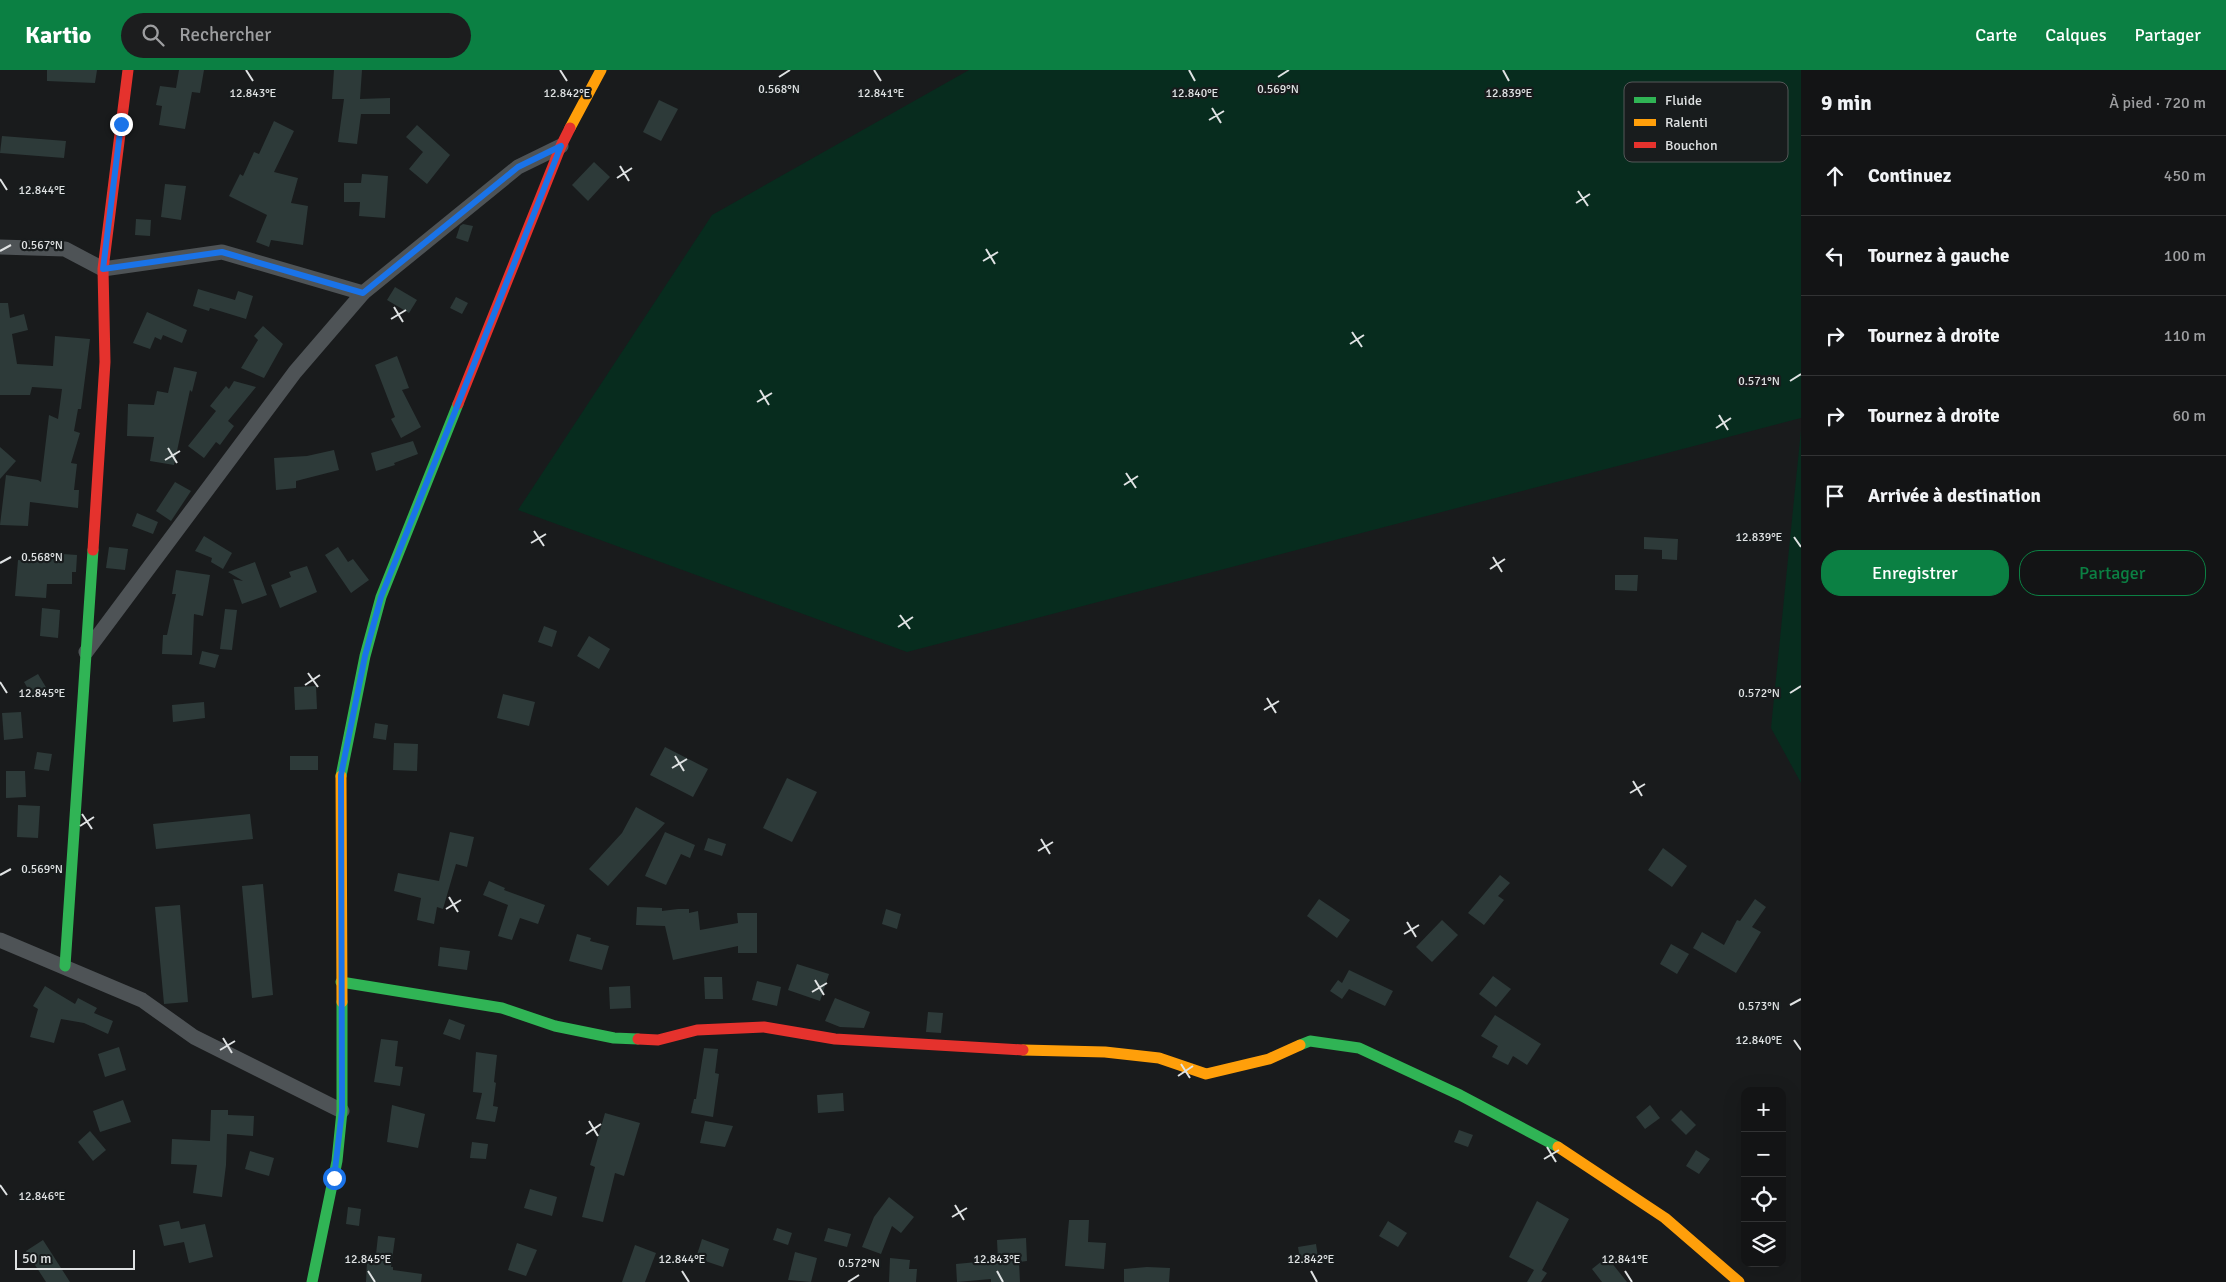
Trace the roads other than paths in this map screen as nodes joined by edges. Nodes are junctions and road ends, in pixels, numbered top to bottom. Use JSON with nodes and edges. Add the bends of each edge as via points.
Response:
{"nodes":[{"id":1,"x":128,"y":70,"type":"edge"},
{"id":2,"x":601,"y":70,"type":"edge"},
{"id":3,"x":561,"y":146,"type":"junction"},
{"id":4,"x":0,"y":247,"type":"edge"},
{"id":5,"x":103,"y":269,"type":"junction"},
{"id":6,"x":363,"y":293,"type":"junction"},
{"id":7,"x":85,"y":653,"type":"junction"},
{"id":8,"x":0,"y":940,"type":"edge"},
{"id":9,"x":65,"y":966,"type":"junction"},
{"id":10,"x":341,"y":982,"type":"junction"},
{"id":11,"x":342,"y":1111,"type":"junction"},
{"id":12,"x":312,"y":1282,"type":"edge"},
{"id":13,"x":1739,"y":1282,"type":"edge"}],
"edges":[{"from":1,"to":5,"type":"street"},
{"from":2,"to":3,"type":"street"},
{"from":3,"to":6,"type":"street","via":[[518,167]]},
{"from":3,"to":10,"type":"street","via":[[381,597],[365,656],[341,775]]},
{"from":4,"to":5,"type":"street","via":[[66,249]]},
{"from":5,"to":6,"type":"street","via":[[222,252]]},
{"from":5,"to":7,"type":"street","via":[[105,362]]},
{"from":6,"to":7,"type":"street","via":[[294,372]]},
{"from":7,"to":9,"type":"street"},
{"from":8,"to":9,"type":"street"},
{"from":9,"to":11,"type":"street","via":[[142,1000],[194,1037]]},
{"from":10,"to":11,"type":"street"},
{"from":10,"to":13,"type":"street","via":[[502,1008],[555,1026],[614,1038],[658,1040],[696,1030],[764,1027],[834,1039],[1105,1052],[1159,1058],[1206,1074],[1269,1059],[1310,1041],[1358,1048],[1460,1095],[1562,1148],[1665,1218]]},
{"from":11,"to":12,"type":"street","via":[[337,1161]]}]}
